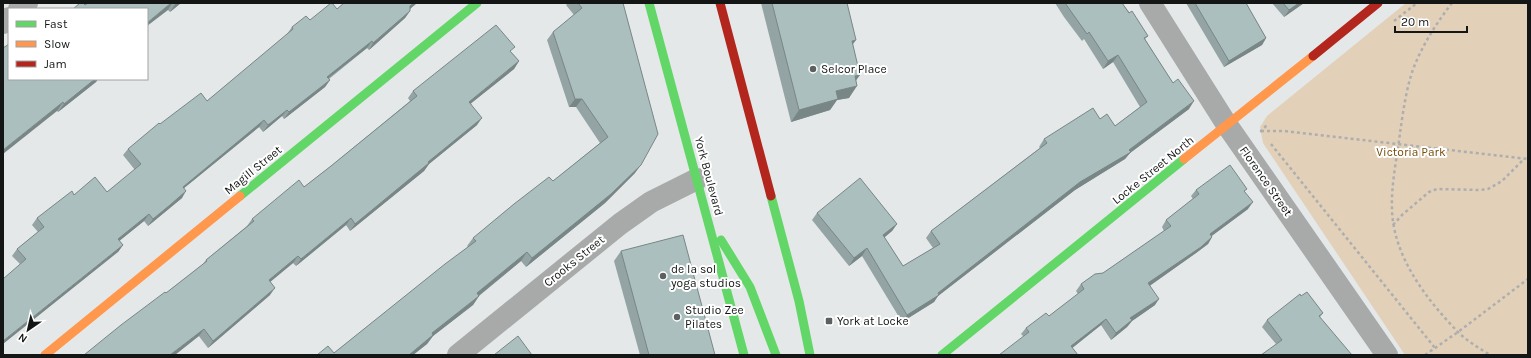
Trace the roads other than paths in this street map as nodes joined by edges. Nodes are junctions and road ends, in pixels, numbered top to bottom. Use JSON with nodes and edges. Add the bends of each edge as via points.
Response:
{"nodes":[{"id":1,"x":477,"y":3,"type":"edge"},
{"id":2,"x":649,"y":3,"type":"edge"},
{"id":3,"x":720,"y":3,"type":"edge"},
{"id":4,"x":1150,"y":3,"type":"edge"},
{"id":5,"x":1378,"y":3,"type":"edge"},
{"id":6,"x":1227,"y":125,"type":"junction"},
{"id":7,"x":697,"y":179,"type":"junction"},
{"id":8,"x":708,"y":220,"type":"junction"},
{"id":9,"x":45,"y":355,"type":"edge"},
{"id":10,"x":458,"y":355,"type":"edge"},
{"id":11,"x":744,"y":355,"type":"edge"},
{"id":12,"x":776,"y":355,"type":"edge"},
{"id":13,"x":810,"y":355,"type":"edge"},
{"id":14,"x":942,"y":355,"type":"edge"},
{"id":15,"x":1387,"y":355,"type":"edge"}],
"edges":[{"from":1,"to":9,"type":"street","name":"Magill Street"},
{"from":2,"to":7,"type":"street","name":"York Boulevard"},
{"from":3,"to":13,"type":"street","via":[[799,301]]},
{"from":4,"to":6,"type":"street","name":"Florence Street"},
{"from":5,"to":6,"type":"street","name":"Locke Street North"},
{"from":6,"to":14,"type":"street","name":"Locke Street North"},
{"from":6,"to":15,"type":"street","name":"Florence Street"},
{"from":7,"to":8,"type":"street","name":"York Boulevard"},
{"from":7,"to":10,"type":"street","name":"Crooks Street","via":[[651,202],[620,224]]},
{"from":8,"to":11,"type":"street","name":"York Boulevard"},
{"from":8,"to":12,"type":"street","via":[[750,287]]}]}
